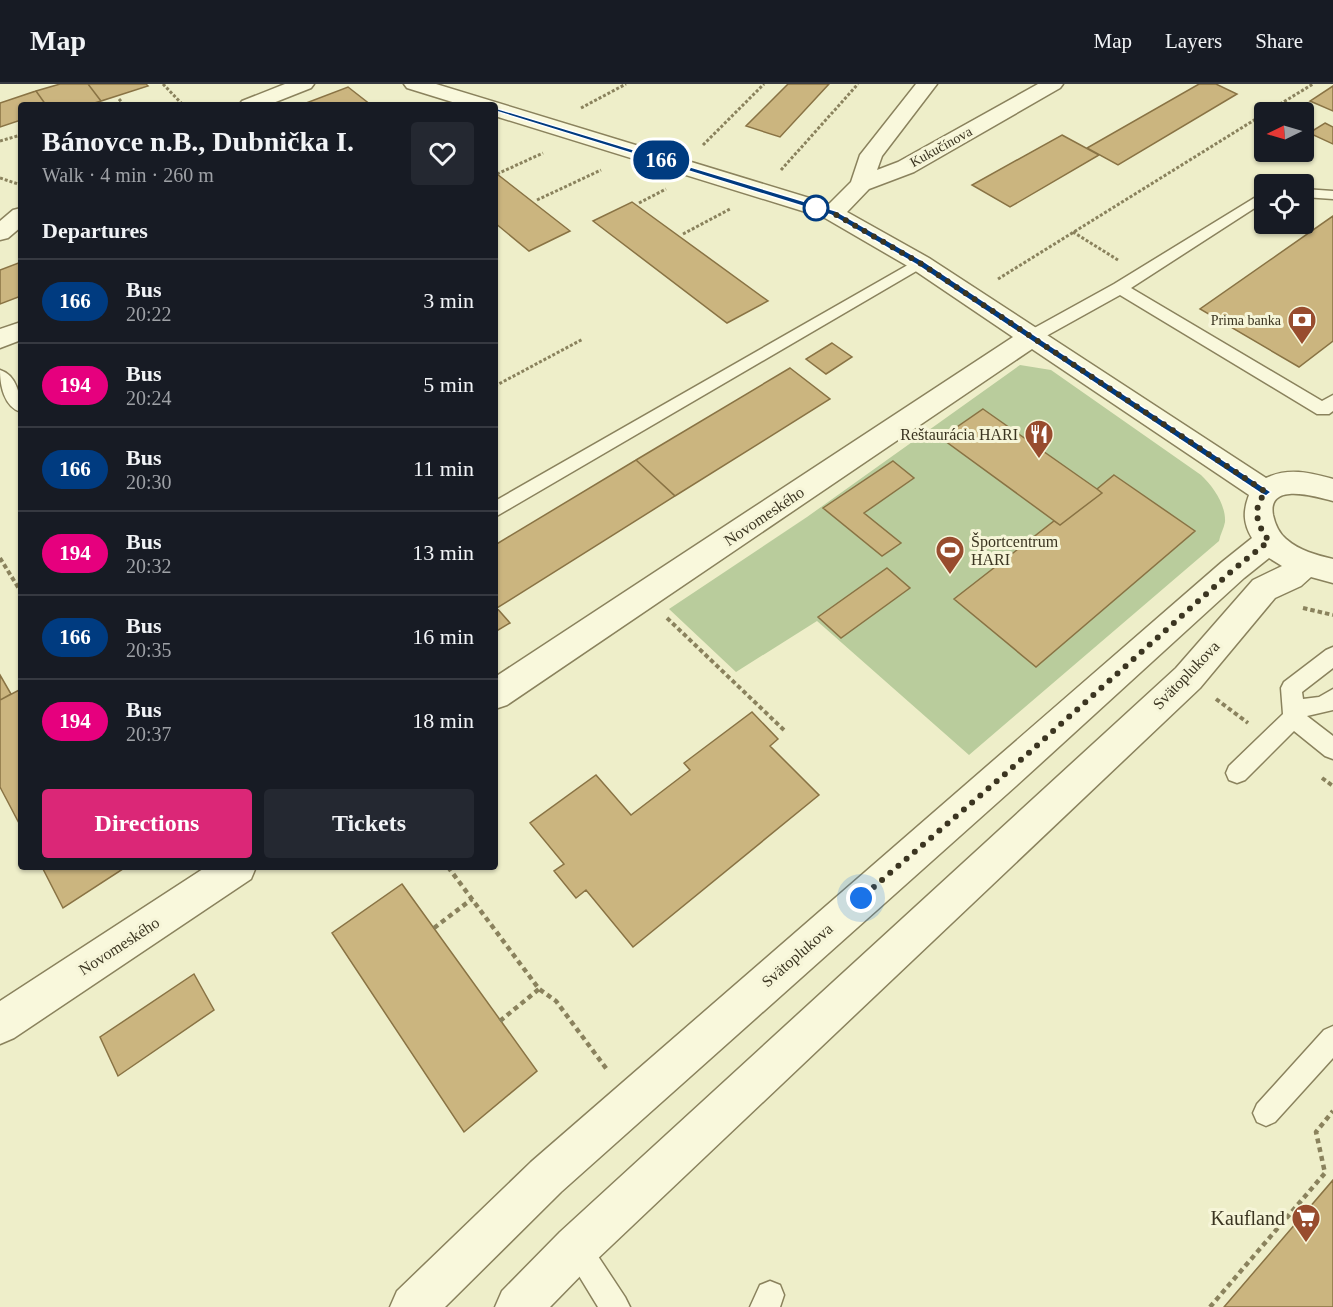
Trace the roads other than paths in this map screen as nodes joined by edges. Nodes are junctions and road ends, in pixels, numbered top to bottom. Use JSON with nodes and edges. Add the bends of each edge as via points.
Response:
{"nodes":[{"id":1,"x":304,"y":84,"type":"edge"},
{"id":2,"x":414,"y":84,"type":"edge"},
{"id":3,"x":927,"y":84,"type":"edge"},
{"id":4,"x":1053,"y":84,"type":"edge"},
{"id":5,"x":257,"y":102,"type":"edge"},
{"id":6,"x":471,"y":102,"type":"edge"},
{"id":7,"x":498,"y":110,"type":"edge"},
{"id":8,"x":861,"y":184,"type":"junction"},
{"id":9,"x":1314,"y":194,"type":"edge"},
{"id":10,"x":1333,"y":195,"type":"edge"},
{"id":11,"x":1254,"y":202,"type":"edge"},
{"id":12,"x":833,"y":213,"type":"junction"},
{"id":13,"x":18,"y":218,"type":"edge"},
{"id":14,"x":0,"y":233,"type":"edge"},
{"id":15,"x":920,"y":263,"type":"junction"},
{"id":16,"x":1120,"y":288,"type":"junction"},
{"id":17,"x":18,"y":331,"type":"edge"},
{"id":18,"x":1033,"y":336,"type":"junction"},
{"id":19,"x":0,"y":339,"type":"edge"},
{"id":20,"x":0,"y":376,"type":"edge"},
{"id":21,"x":1333,"y":401,"type":"edge"},
{"id":22,"x":18,"y":402,"type":"edge"},
{"id":23,"x":1331,"y":486,"type":"edge"},
{"id":24,"x":1266,"y":492,"type":"junction"},
{"id":25,"x":498,"y":508,"type":"edge"},
{"id":26,"x":1269,"y":541,"type":"junction"},
{"id":27,"x":1319,"y":568,"type":"edge"},
{"id":28,"x":1333,"y":656,"type":"edge"},
{"id":29,"x":498,"y":693,"type":"edge"},
{"id":30,"x":1333,"y":698,"type":"edge"},
{"id":31,"x":1293,"y":713,"type":"junction"},
{"id":32,"x":1333,"y":749,"type":"edge"},
{"id":33,"x":1237,"y":772,"type":"dead end"},
{"id":34,"x":231,"y":870,"type":"edge"},
{"id":35,"x":0,"y":1024,"type":"edge"},
{"id":36,"x":1333,"y":1039,"type":"edge"},
{"id":37,"x":1266,"y":1113,"type":"dead end"},
{"id":38,"x":576,"y":1248,"type":"junction"},
{"id":39,"x":413,"y":1307,"type":"edge"},
{"id":40,"x":518,"y":1307,"type":"edge"},
{"id":41,"x":615,"y":1307,"type":"edge"}],
"edges":[{"from":1,"to":5,"type":"street"},
{"from":2,"to":6,"type":"street"},
{"from":3,"to":8,"type":"street","via":[[871,155]]},
{"from":4,"to":8,"type":"street","name":"Kukučínova","via":[[906,167]]},
{"from":7,"to":12,"type":"street"},
{"from":8,"to":12,"type":"street","name":"Kukučínova"},
{"from":9,"to":10,"type":"lane"},
{"from":11,"to":16,"type":"lane"},
{"from":12,"to":15,"type":"street"},
{"from":13,"to":14,"type":"street"},
{"from":15,"to":18,"type":"street"},
{"from":15,"to":25,"type":"lane"},
{"from":16,"to":18,"type":"lane"},
{"from":16,"to":21,"type":"lane","via":[[1323,410]]},
{"from":17,"to":19,"type":"street"},
{"from":18,"to":24,"type":"street"},
{"from":18,"to":29,"type":"street","name":"Novomeského"},
{"from":20,"to":22,"type":"lane"},
{"from":23,"to":24,"type":"street","via":[[1286,483]]},
{"from":24,"to":26,"type":"street","via":[[1256,514]]},
{"from":26,"to":27,"type":"street","via":[[1279,550]]},
{"from":26,"to":39,"type":"street","name":"Svätoplukova","via":[[546,1177]]},
{"from":27,"to":38,"type":"street","name":"Svätoplukova","via":[[1264,589],[1188,678]]},
{"from":28,"to":31,"type":"lane","via":[[1291,688]]},
{"from":30,"to":31,"type":"lane","via":[[1324,705]]},
{"from":31,"to":32,"type":"lane"},
{"from":31,"to":33,"type":"lane"},
{"from":34,"to":35,"type":"street","name":"Novomeského"},
{"from":36,"to":37,"type":"lane"},
{"from":38,"to":40,"type":"street","name":"Svätoplukova"},
{"from":38,"to":41,"type":"lane"}]}
